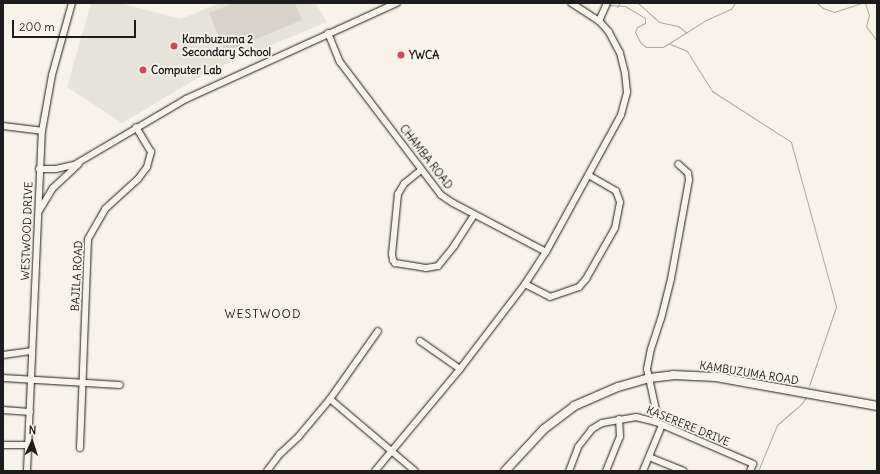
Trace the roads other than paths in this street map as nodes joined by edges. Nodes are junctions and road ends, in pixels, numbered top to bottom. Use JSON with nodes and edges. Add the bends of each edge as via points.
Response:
{"nodes":[{"id":1,"x":72,"y":3,"type":"edge"},
{"id":2,"x":397,"y":3,"type":"edge"},
{"id":3,"x":571,"y":3,"type":"edge"},
{"id":4,"x":607,"y":3,"type":"edge"},
{"id":5,"x":599,"y":21,"type":"junction"},
{"id":6,"x":328,"y":33,"type":"junction"},
{"id":7,"x":3,"y":126,"type":"edge"},
{"id":8,"x":136,"y":127,"type":"junction"},
{"id":9,"x":42,"y":131,"type":"junction"},
{"id":10,"x":81,"y":161,"type":"junction"},
{"id":11,"x":678,"y":164,"type":"dead end"},
{"id":12,"x":39,"y":169,"type":"junction"},
{"id":13,"x":421,"y":170,"type":"junction"},
{"id":14,"x":588,"y":175,"type":"junction"},
{"id":15,"x":38,"y":213,"type":"junction"},
{"id":16,"x":474,"y":215,"type":"junction"},
{"id":17,"x":546,"y":252,"type":"junction"},
{"id":18,"x":525,"y":284,"type":"junction"},
{"id":19,"x":378,"y":331,"type":"dead end"},
{"id":20,"x":420,"y":341,"type":"dead end"},
{"id":21,"x":31,"y":351,"type":"junction"},
{"id":22,"x":3,"y":354,"type":"edge"},
{"id":23,"x":460,"y":369,"type":"junction"},
{"id":24,"x":3,"y":378,"type":"edge"},
{"id":25,"x":650,"y":378,"type":"junction"},
{"id":26,"x":31,"y":379,"type":"junction"},
{"id":27,"x":82,"y":383,"type":"junction"},
{"id":28,"x":120,"y":385,"type":"dead end"},
{"id":29,"x":330,"y":399,"type":"junction"},
{"id":30,"x":877,"y":406,"type":"edge"},
{"id":31,"x":3,"y":410,"type":"edge"},
{"id":32,"x":30,"y":412,"type":"junction"},
{"id":33,"x":619,"y":419,"type":"junction"},
{"id":34,"x":656,"y":422,"type":"junction"},
{"id":35,"x":662,"y":425,"type":"junction"},
{"id":36,"x":3,"y":445,"type":"edge"},
{"id":37,"x":28,"y":445,"type":"junction"},
{"id":38,"x":80,"y":448,"type":"dead end"},
{"id":39,"x":392,"y":452,"type":"junction"},
{"id":40,"x":649,"y":457,"type":"junction"},
{"id":41,"x":679,"y":470,"type":"edge"},
{"id":42,"x":27,"y":471,"type":"edge"},
{"id":43,"x":267,"y":471,"type":"edge"},
{"id":44,"x":375,"y":471,"type":"edge"},
{"id":45,"x":415,"y":471,"type":"edge"},
{"id":46,"x":504,"y":471,"type":"edge"},
{"id":47,"x":569,"y":471,"type":"edge"},
{"id":48,"x":606,"y":471,"type":"edge"},
{"id":49,"x":643,"y":471,"type":"edge"},
{"id":50,"x":750,"y":471,"type":"edge"}],
"edges":[{"from":1,"to":9,"type":"street","via":[[52,75]]},
{"from":2,"to":6,"type":"street","name":"WESTWOOD DRIVE"},
{"from":3,"to":5,"type":"street"},
{"from":4,"to":5,"type":"street"},
{"from":5,"to":14,"type":"street","via":[[609,32],[620,53],[625,73],[626,96],[621,115]]},
{"from":6,"to":8,"type":"street","name":"WESTWOOD DRIVE","via":[[186,99]]},
{"from":6,"to":13,"type":"street","name":"CHAMBA ROAD","via":[[340,62]]},
{"from":7,"to":9,"type":"street"},
{"from":8,"to":10,"type":"street","name":"WESTWOOD DRIVE"},
{"from":8,"to":27,"type":"street","name":"BAJILA ROAD","via":[[148,146],[151,158],[143,173],[105,209],[88,239]]},
{"from":9,"to":12,"type":"street"},
{"from":10,"to":12,"type":"street","name":"WESTWOOD DRIVE","via":[[68,167]]},
{"from":10,"to":15,"type":"street","via":[[77,168],[53,188]]},
{"from":11,"to":25,"type":"street","via":[[688,173],[689,180],[671,279],[647,369]]},
{"from":12,"to":15,"type":"street","name":"WESTWOOD DRIVE"},
{"from":13,"to":16,"type":"street","name":"CHAMBA ROAD","via":[[444,198]]},
{"from":13,"to":16,"type":"street","via":[[404,184],[398,194],[392,254],[395,263],[426,268],[438,266]]},
{"from":14,"to":17,"type":"street"},
{"from":14,"to":18,"type":"street","via":[[616,191],[620,202],[615,228],[586,279],[579,287],[550,297]]},
{"from":15,"to":21,"type":"street","name":"WESTWOOD DRIVE"},
{"from":16,"to":17,"type":"street","name":"CHAMBA ROAD"},
{"from":17,"to":18,"type":"street"},
{"from":18,"to":23,"type":"street"},
{"from":19,"to":29,"type":"street"},
{"from":20,"to":23,"type":"street"},
{"from":21,"to":22,"type":"street"},
{"from":21,"to":26,"type":"street","name":"WESTWOOD DRIVE"},
{"from":23,"to":39,"type":"street"},
{"from":24,"to":26,"type":"street"},
{"from":25,"to":30,"type":"main road","name":"KAMBUZUMA ROAD","via":[[673,375],[716,377]]},
{"from":25,"to":34,"type":"street"},
{"from":25,"to":46,"type":"main road","name":"KAMBUZUMA ROAD","via":[[618,386],[574,406],[544,429]]},
{"from":26,"to":27,"type":"street"},
{"from":26,"to":32,"type":"street","name":"WESTWOOD DRIVE"},
{"from":27,"to":28,"type":"street"},
{"from":27,"to":38,"type":"street","name":"BAJILA ROAD"},
{"from":29,"to":39,"type":"street"},
{"from":29,"to":43,"type":"street"},
{"from":31,"to":32,"type":"street"},
{"from":32,"to":37,"type":"street","name":"WESTWOOD DRIVE"},
{"from":33,"to":34,"type":"street","name":"KASERERE DRIVE","via":[[640,417]]},
{"from":33,"to":47,"type":"street","name":"KASERERE DRIVE","via":[[596,426],[587,434],[578,447]]},
{"from":33,"to":48,"type":"street","via":[[620,437]]},
{"from":34,"to":35,"type":"street","name":"KASERERE DRIVE"},
{"from":35,"to":40,"type":"street"},
{"from":35,"to":50,"type":"street","name":"KASERERE DRIVE","via":[[753,464]]},
{"from":36,"to":37,"type":"street"},
{"from":37,"to":42,"type":"street","name":"WESTWOOD DRIVE"},
{"from":39,"to":44,"type":"street"},
{"from":39,"to":45,"type":"street"},
{"from":40,"to":41,"type":"street"},
{"from":40,"to":49,"type":"street"}]}
